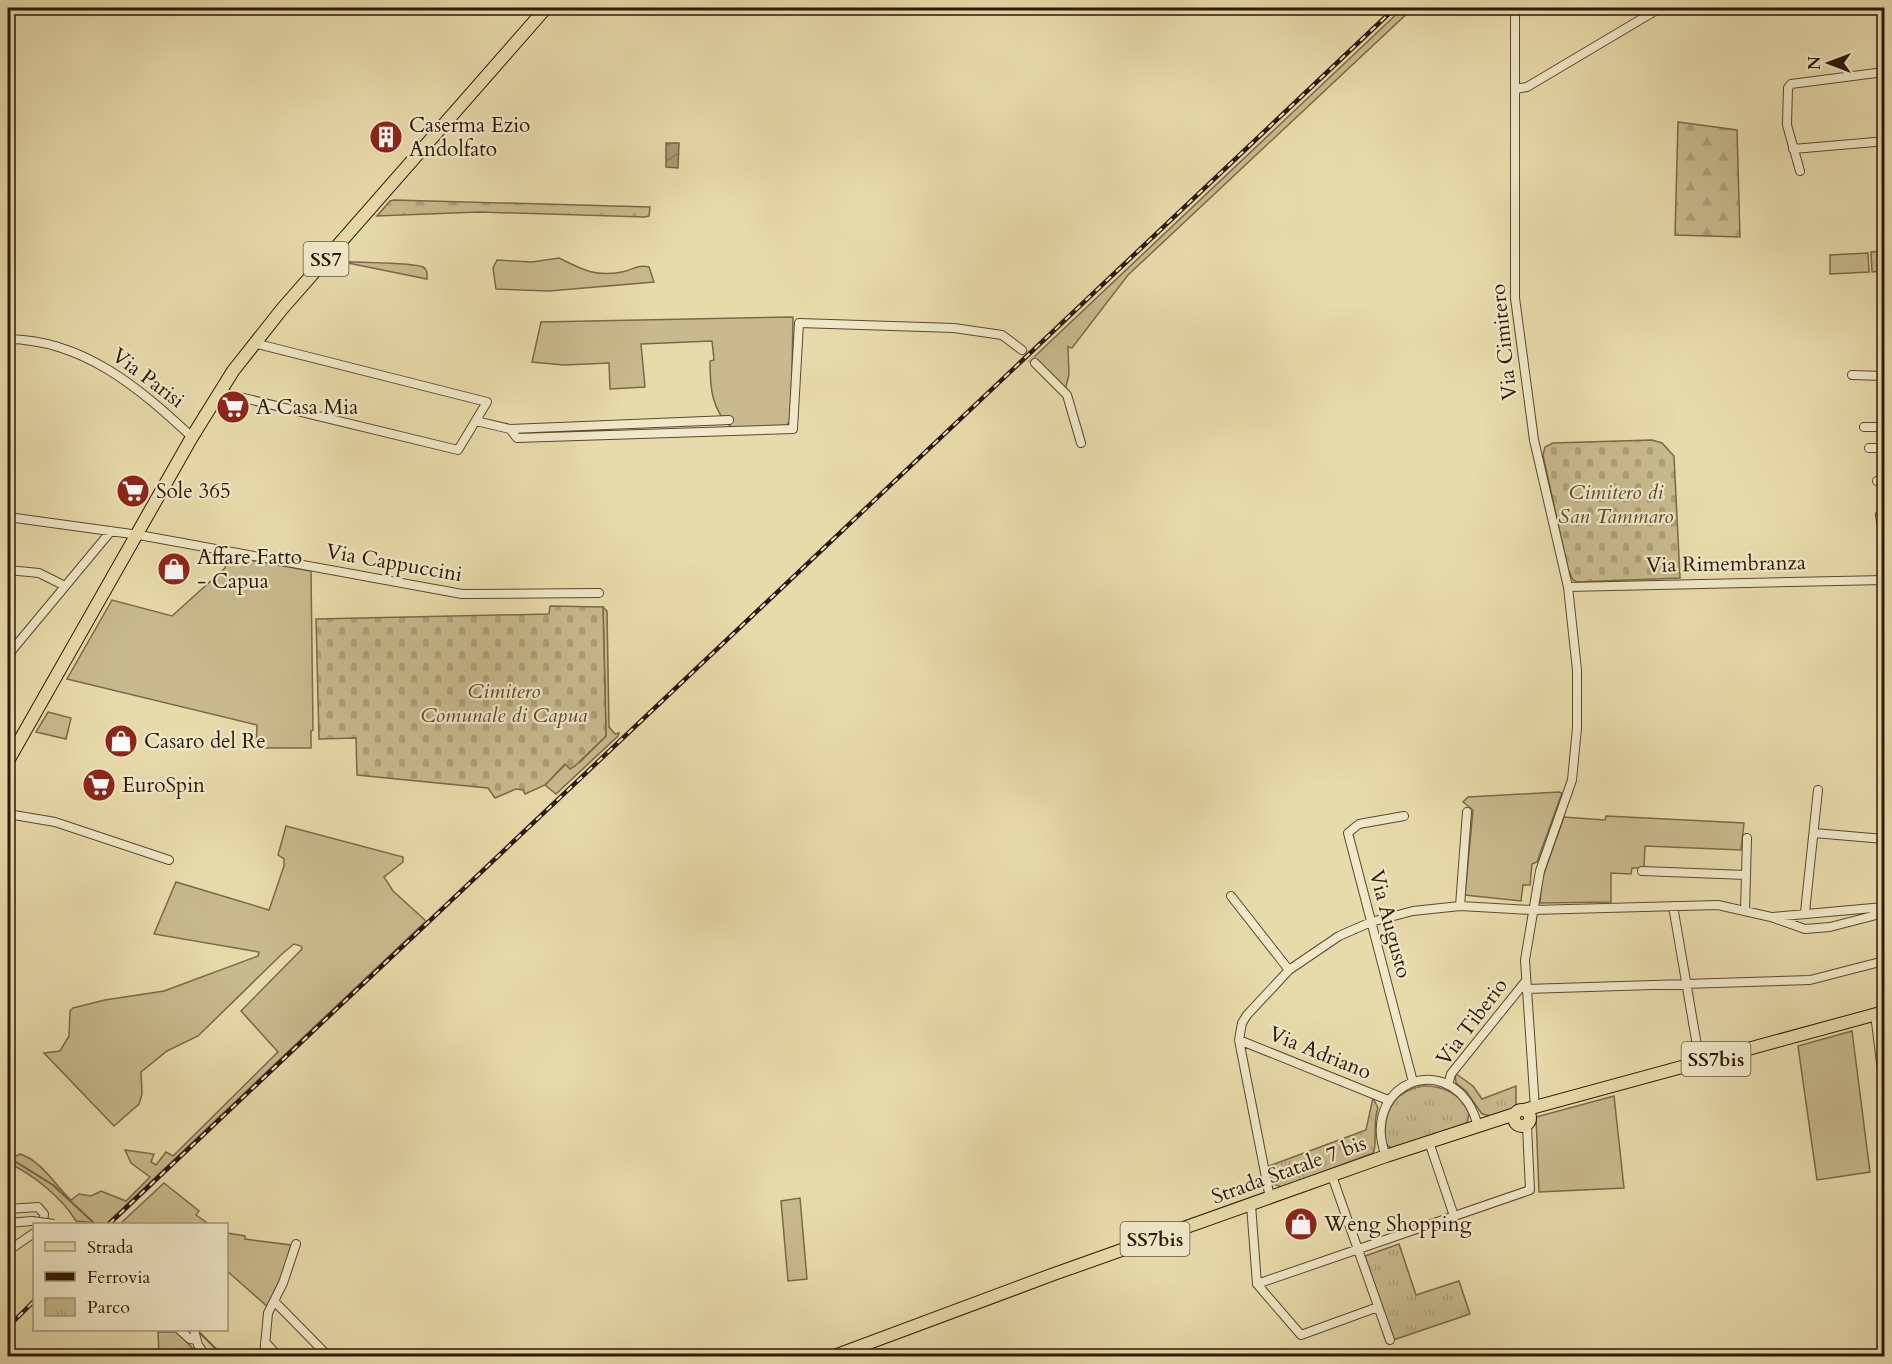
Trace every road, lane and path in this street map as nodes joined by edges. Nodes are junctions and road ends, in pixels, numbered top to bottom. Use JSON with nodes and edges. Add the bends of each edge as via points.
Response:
{"nodes":[{"id":1,"x":546,"y":8,"type":"edge"},
{"id":2,"x":1515,"y":8,"type":"edge"},
{"id":3,"x":1660,"y":8,"type":"edge"},
{"id":4,"x":1884,"y":72,"type":"edge"},
{"id":5,"x":1515,"y":89,"type":"junction"},
{"id":6,"x":1875,"y":142,"type":"dead end"},
{"id":7,"x":1793,"y":149,"type":"junction"},
{"id":8,"x":1800,"y":171,"type":"dead end"},
{"id":9,"x":8,"y":339,"type":"edge"},
{"id":10,"x":254,"y":343,"type":"junction"},
{"id":11,"x":1022,"y":350,"type":"tunnel mouth"},
{"id":12,"x":1035,"y":363,"type":"tunnel mouth"},
{"id":13,"x":1852,"y":375,"type":"dead end"},
{"id":14,"x":1884,"y":375,"type":"edge"},
{"id":15,"x":219,"y":392,"type":"junction"},
{"id":16,"x":729,"y":420,"type":"dead end"},
{"id":17,"x":476,"y":421,"type":"junction"},
{"id":18,"x":1864,"y":427,"type":"dead end"},
{"id":19,"x":1884,"y":427,"type":"edge"},
{"id":20,"x":510,"y":429,"type":"junction"},
{"id":21,"x":192,"y":437,"type":"junction"},
{"id":22,"x":1081,"y":443,"type":"dead end"},
{"id":23,"x":1869,"y":448,"type":"dead end"},
{"id":24,"x":1884,"y":448,"type":"edge"},
{"id":25,"x":1880,"y":515,"type":"dead end"},
{"id":26,"x":8,"y":517,"type":"edge"},
{"id":27,"x":111,"y":531,"type":"junction"},
{"id":28,"x":139,"y":535,"type":"junction"},
{"id":29,"x":1884,"y":539,"type":"edge"},
{"id":30,"x":8,"y":570,"type":"edge"},
{"id":31,"x":1884,"y":580,"type":"edge"},
{"id":32,"x":65,"y":586,"type":"junction"},
{"id":33,"x":1568,"y":587,"type":"junction"},
{"id":34,"x":599,"y":593,"type":"dead end"},
{"id":35,"x":8,"y":655,"type":"edge"},
{"id":36,"x":8,"y":762,"type":"edge"},
{"id":37,"x":1818,"y":790,"type":"dead end"},
{"id":38,"x":1467,"y":812,"type":"dead end"},
{"id":39,"x":8,"y":814,"type":"edge"},
{"id":40,"x":1404,"y":816,"type":"dead end"},
{"id":41,"x":1814,"y":833,"type":"junction"},
{"id":42,"x":1747,"y":838,"type":"dead end"},
{"id":43,"x":1884,"y":839,"type":"edge"},
{"id":44,"x":169,"y":860,"type":"dead end"},
{"id":45,"x":1642,"y":871,"type":"dead end"},
{"id":46,"x":1746,"y":875,"type":"junction"},
{"id":47,"x":1231,"y":896,"type":"dead end"},
{"id":48,"x":1460,"y":906,"type":"junction"},
{"id":49,"x":1673,"y":906,"type":"junction"},
{"id":50,"x":1884,"y":907,"type":"edge"},
{"id":51,"x":1532,"y":910,"type":"junction"},
{"id":52,"x":1745,"y":911,"type":"junction"},
{"id":53,"x":1805,"y":912,"type":"junction"},
{"id":54,"x":1884,"y":913,"type":"edge"},
{"id":55,"x":1771,"y":917,"type":"junction"},
{"id":56,"x":1371,"y":922,"type":"junction"},
{"id":57,"x":1884,"y":961,"type":"edge"},
{"id":58,"x":1289,"y":970,"type":"junction"},
{"id":59,"x":1525,"y":986,"type":"junction"},
{"id":60,"x":1687,"y":986,"type":"junction"},
{"id":61,"x":1880,"y":1013,"type":"edge"},
{"id":62,"x":1239,"y":1040,"type":"junction"},
{"id":63,"x":1700,"y":1063,"type":"junction"},
{"id":64,"x":1413,"y":1082,"type":"junction"},
{"id":65,"x":1449,"y":1085,"type":"junction"},
{"id":66,"x":1884,"y":1087,"type":"edge"},
{"id":67,"x":1388,"y":1100,"type":"junction"},
{"id":68,"x":1527,"y":1116,"type":"junction"},
{"id":69,"x":1482,"y":1124,"type":"junction"},
{"id":70,"x":1429,"y":1142,"type":"junction"},
{"id":71,"x":1386,"y":1156,"type":"junction"},
{"id":72,"x":1332,"y":1176,"type":"junction"},
{"id":73,"x":1270,"y":1198,"type":"junction"},
{"id":74,"x":1251,"y":1205,"type":"junction"},
{"id":75,"x":8,"y":1209,"type":"edge"},
{"id":76,"x":1454,"y":1216,"type":"junction"},
{"id":77,"x":43,"y":1223,"type":"edge"},
{"id":78,"x":47,"y":1223,"type":"edge"},
{"id":79,"x":8,"y":1224,"type":"edge"},
{"id":80,"x":33,"y":1234,"type":"edge"},
{"id":81,"x":296,"y":1244,"type":"dead end"},
{"id":82,"x":1358,"y":1250,"type":"junction"},
{"id":83,"x":8,"y":1251,"type":"edge"},
{"id":84,"x":1257,"y":1284,"type":"junction"},
{"id":85,"x":275,"y":1302,"type":"junction"},
{"id":86,"x":1378,"y":1307,"type":"junction"},
{"id":87,"x":182,"y":1331,"type":"edge"},
{"id":88,"x":194,"y":1331,"type":"edge"},
{"id":89,"x":196,"y":1340,"type":"junction"},
{"id":90,"x":1390,"y":1340,"type":"dead end"},
{"id":91,"x":265,"y":1342,"type":"junction"},
{"id":92,"x":206,"y":1356,"type":"edge"},
{"id":93,"x":264,"y":1356,"type":"edge"},
{"id":94,"x":278,"y":1356,"type":"edge"},
{"id":95,"x":328,"y":1356,"type":"edge"},
{"id":96,"x":834,"y":1356,"type":"edge"}],
"edges":[{"from":1,"to":10,"type":"main road","number":"SS7"},
{"from":2,"to":5,"type":"street","name":"Via Cimitero"},
{"from":3,"to":5,"type":"street","via":[[1527,87]]},
{"from":4,"to":7,"type":"street","via":[[1791,84],[1786,105]]},
{"from":5,"to":33,"type":"street","name":"Via Cimitero","via":[[1515,298],[1534,440]]},
{"from":6,"to":7,"type":"street"},
{"from":7,"to":8,"type":"street"},
{"from":9,"to":21,"type":"street","name":"Via Parisi","via":[[42,342],[99,363]]},
{"from":10,"to":15,"type":"main road","number":"SS7"},
{"from":10,"to":17,"type":"street","via":[[488,402]]},
{"from":11,"to":20,"type":"street","via":[[1002,335],[954,328],[799,323],[794,429],[517,438]]},
{"from":12,"to":22,"type":"street","via":[[1067,395]]},
{"from":13,"to":14,"type":"street"},
{"from":15,"to":17,"type":"street","via":[[458,450]]},
{"from":15,"to":21,"type":"main road","number":"SS7"},
{"from":16,"to":20,"type":"street"},
{"from":17,"to":20,"type":"street"},
{"from":18,"to":19,"type":"street"},
{"from":21,"to":28,"type":"main road","number":"SS7"},
{"from":23,"to":24,"type":"street"},
{"from":25,"to":29,"type":"street"},
{"from":26,"to":27,"type":"street","name":"Via Cappuccini"},
{"from":27,"to":28,"type":"street","name":"Via Cappuccini"},
{"from":27,"to":32,"type":"street"},
{"from":28,"to":34,"type":"street","name":"Via Cappuccini","via":[[462,594]]},
{"from":28,"to":36,"type":"main road","number":"SS7"},
{"from":30,"to":32,"type":"street","via":[[39,573]]},
{"from":31,"to":33,"type":"street","name":"Via Rimembranza"},
{"from":32,"to":35,"type":"street"},
{"from":33,"to":51,"type":"street","name":"Via Cimitero","via":[[1577,670],[1572,780],[1540,871]]},
{"from":37,"to":41,"type":"street"},
{"from":38,"to":48,"type":"street"},
{"from":39,"to":44,"type":"street","via":[[55,822]]},
{"from":40,"to":56,"type":"street","name":"Via Augusto","via":[[1359,824],[1348,833]]},
{"from":41,"to":43,"type":"street"},
{"from":41,"to":53,"type":"street"},
{"from":42,"to":46,"type":"street"},
{"from":45,"to":46,"type":"street"},
{"from":46,"to":52,"type":"street"},
{"from":47,"to":58,"type":"street"},
{"from":48,"to":51,"type":"street"},
{"from":48,"to":56,"type":"street","via":[[1413,911]]},
{"from":49,"to":51,"type":"street"},
{"from":49,"to":52,"type":"street","via":[[1718,905]]},
{"from":49,"to":60,"type":"street"},
{"from":50,"to":53,"type":"street"},
{"from":51,"to":59,"type":"street","name":"Via Cimitero"},
{"from":52,"to":55,"type":"street"},
{"from":53,"to":55,"type":"street"},
{"from":54,"to":55,"type":"street","via":[[1830,927],[1805,929]]},
{"from":56,"to":58,"type":"street","via":[[1339,936]]},
{"from":56,"to":64,"type":"street","name":"Via Augusto"},
{"from":57,"to":60,"type":"street","via":[[1810,980]]},
{"from":58,"to":62,"type":"street","via":[[1247,1015]]},
{"from":59,"to":60,"type":"street"},
{"from":59,"to":65,"type":"street","name":"Via Tiberio","via":[[1451,1074]]},
{"from":59,"to":68,"type":"street","name":"Via Cimitero"},
{"from":60,"to":63,"type":"street"},
{"from":61,"to":63,"type":"main road","number":"SS7bis"},
{"from":61,"to":66,"type":"street"},
{"from":62,"to":67,"type":"street","name":"Via Adriano"},
{"from":62,"to":73,"type":"street"},
{"from":63,"to":68,"type":"main road","number":"SS7bis"},
{"from":64,"to":65,"type":"street"},
{"from":64,"to":67,"type":"street"},
{"from":65,"to":69,"type":"street","via":[[1467,1100]]},
{"from":67,"to":71,"type":"street","via":[[1379,1133]]},
{"from":68,"to":69,"type":"main road","number":"SS7bis"},
{"from":68,"to":76,"type":"street","via":[[1530,1190]]},
{"from":69,"to":70,"type":"main road","name":"Strada Statale 7 bis","number":"SS7bis"},
{"from":70,"to":71,"type":"main road","name":"Strada Statale 7 bis","number":"SS7bis"},
{"from":70,"to":76,"type":"street"},
{"from":71,"to":72,"type":"main road","name":"Strada Statale 7 bis","number":"SS7bis"},
{"from":72,"to":73,"type":"main road","name":"Strada Statale 7 bis","number":"SS7bis"},
{"from":72,"to":82,"type":"street"},
{"from":73,"to":74,"type":"main road","name":"Strada Statale 7 bis","number":"SS7bis"},
{"from":74,"to":84,"type":"street"},
{"from":74,"to":96,"type":"main road","name":"Strada Statale 7 bis","number":"SS7bis"},
{"from":75,"to":77,"type":"street","via":[[38,1207],[44,1214]]},
{"from":76,"to":82,"type":"street"},
{"from":78,"to":79,"type":"street","bridge":true},
{"from":80,"to":83,"type":"street"},
{"from":81,"to":85,"type":"street"},
{"from":82,"to":84,"type":"street"},
{"from":82,"to":86,"type":"street"},
{"from":84,"to":86,"type":"street","via":[[1301,1335]]},
{"from":85,"to":91,"type":"street","via":[[268,1313]]},
{"from":85,"to":95,"type":"street"},
{"from":86,"to":90,"type":"street"},
{"from":87,"to":89,"type":"street"},
{"from":88,"to":89,"type":"street"},
{"from":89,"to":92,"type":"street"},
{"from":91,"to":93,"type":"street"},
{"from":91,"to":94,"type":"street"}]}
